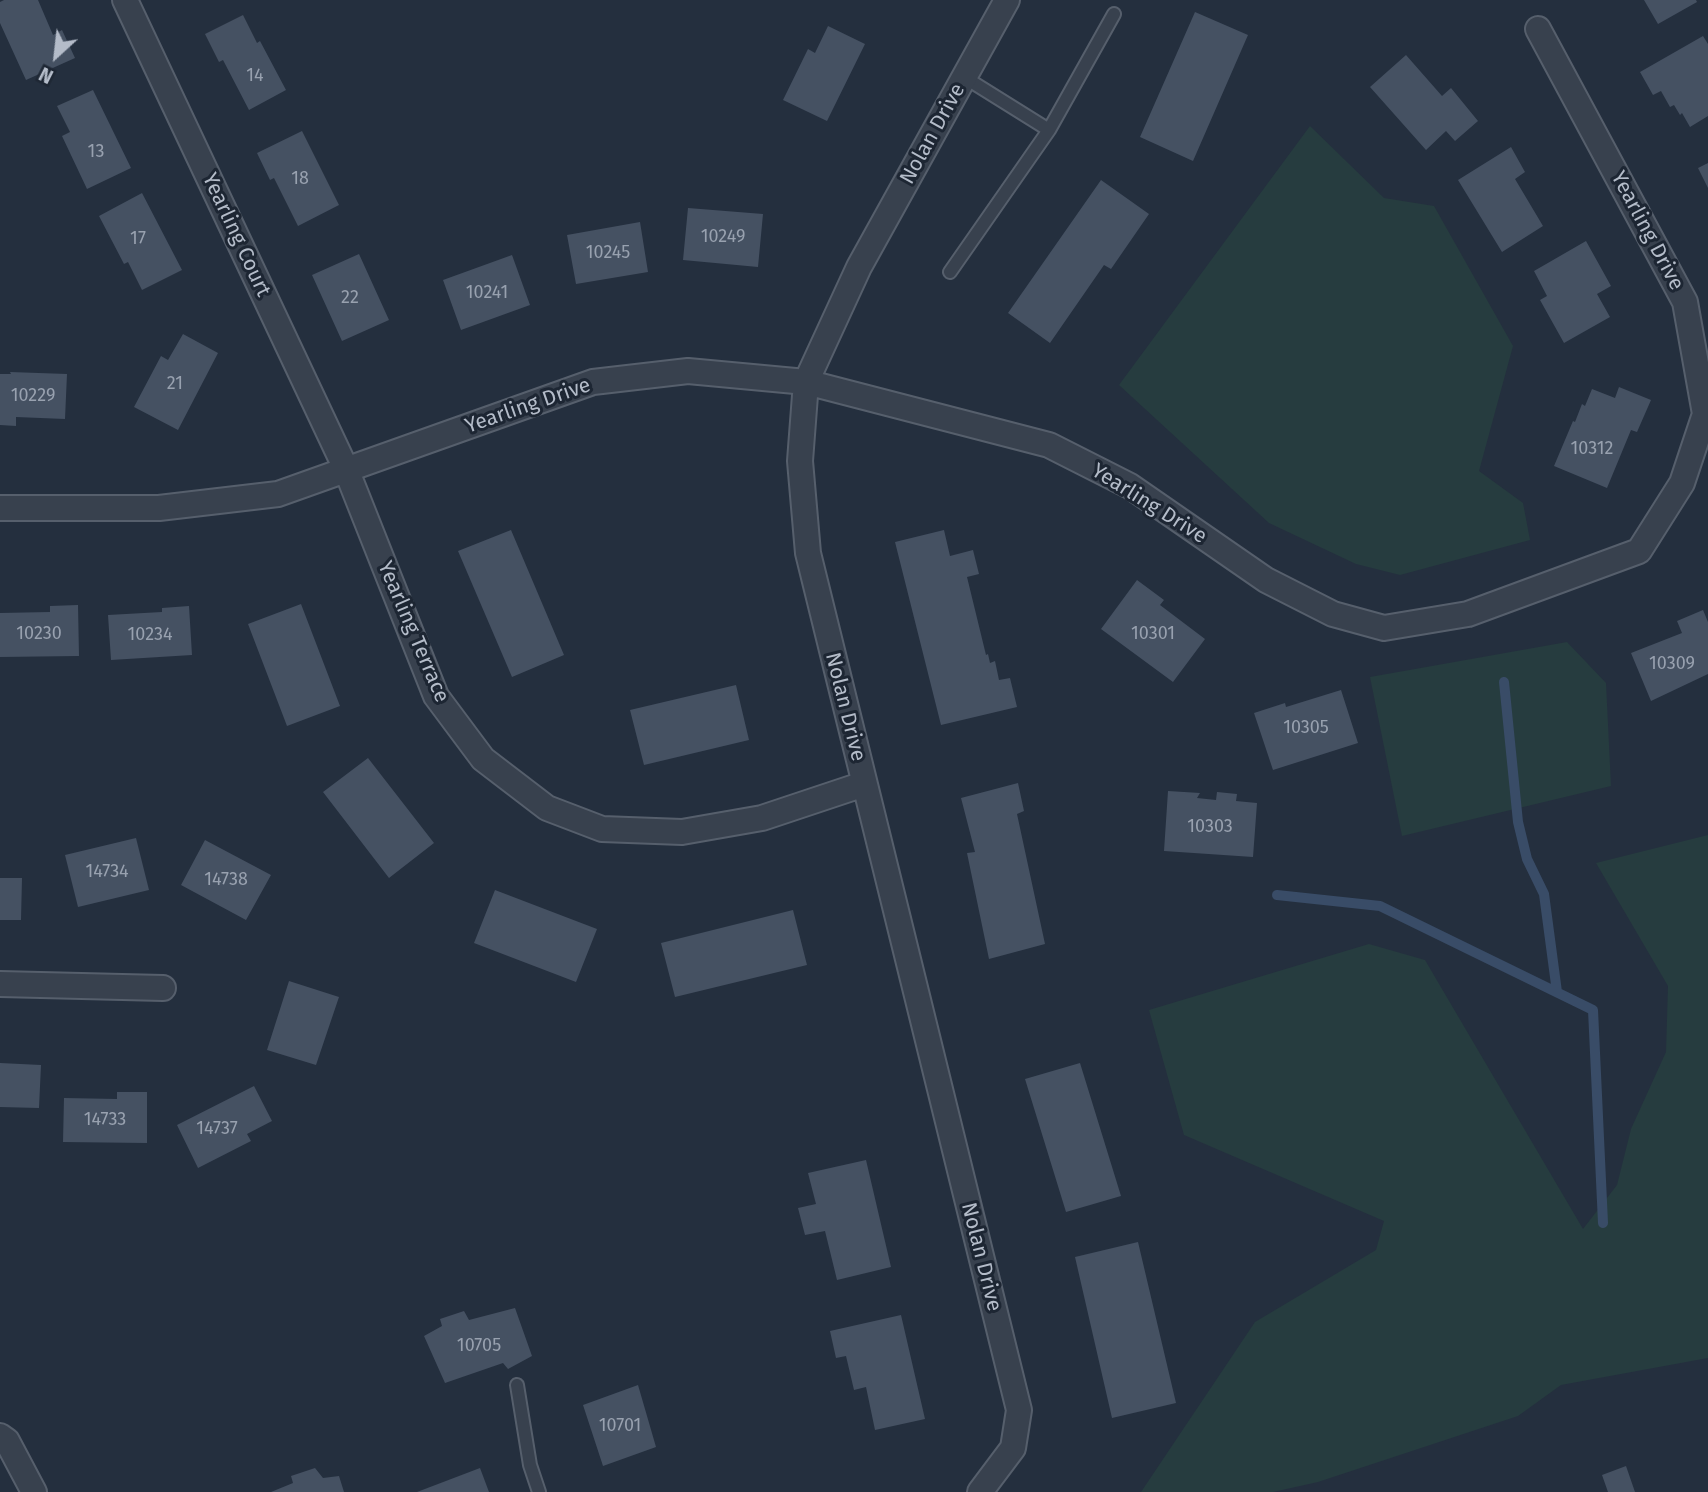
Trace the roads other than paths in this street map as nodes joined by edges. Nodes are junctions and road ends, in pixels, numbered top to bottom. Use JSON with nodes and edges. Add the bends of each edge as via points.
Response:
{"nodes":[{"id":1,"x":125,"y":0,"type":"edge"},
{"id":2,"x":1007,"y":0,"type":"edge"},
{"id":3,"x":1114,"y":14,"type":"dead end"},
{"id":4,"x":1538,"y":29,"type":"dead end"},
{"id":5,"x":964,"y":77,"type":"junction"},
{"id":6,"x":1049,"y":130,"type":"junction"},
{"id":7,"x":950,"y":272,"type":"dead end"},
{"id":8,"x":806,"y":382,"type":"junction"},
{"id":9,"x":346,"y":469,"type":"junction"},
{"id":10,"x":0,"y":508,"type":"edge"},
{"id":11,"x":864,"y":784,"type":"junction"},
{"id":12,"x":0,"y":984,"type":"edge"},
{"id":13,"x":163,"y":988,"type":"dead end"},
{"id":14,"x":517,"y":1385,"type":"dead end"},
{"id":15,"x":0,"y":1436,"type":"edge"},
{"id":16,"x":34,"y":1492,"type":"edge"},
{"id":17,"x":539,"y":1492,"type":"edge"},
{"id":18,"x":980,"y":1492,"type":"edge"}],
"edges":[{"from":1,"to":9,"type":"street","name":"Yearling Court"},
{"from":2,"to":5,"type":"street","name":"Nolan Drive"},
{"from":3,"to":6,"type":"lane"},
{"from":4,"to":8,"type":"street","name":"Yearling Drive","via":[[1685,302],[1705,414],[1682,483],[1639,551],[1468,614],[1384,628],[1334,614],[1266,580],[1130,486],[1049,445]]},
{"from":5,"to":6,"type":"lane"},
{"from":5,"to":8,"type":"street","name":"Nolan Drive","via":[[859,267]]},
{"from":6,"to":7,"type":"lane"},
{"from":8,"to":9,"type":"street","name":"Yearling Drive","via":[[688,371],[593,382]]},
{"from":8,"to":11,"type":"street","name":"Nolan Drive","via":[[800,461],[808,553]]},
{"from":9,"to":10,"type":"street","name":"Yearling Drive","via":[[278,494],[159,508]]},
{"from":9,"to":11,"type":"street","name":"Yearling Terrace","via":[[436,696],[483,759],[547,808],[602,829],[682,832],[762,818]]},
{"from":11,"to":18,"type":"street","name":"Nolan Drive","via":[[1018,1410],[1013,1448]]},
{"from":12,"to":13,"type":"street"},
{"from":14,"to":17,"type":"lane"},
{"from":15,"to":16,"type":"street"}]}
